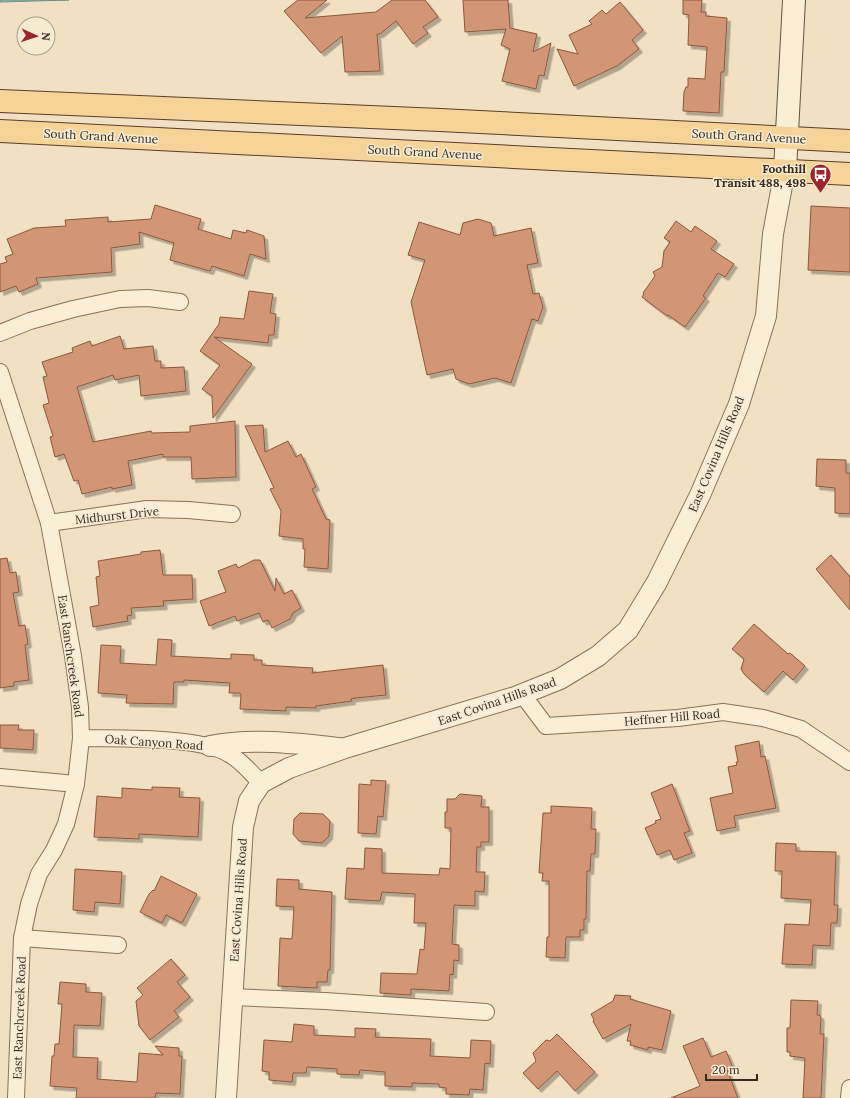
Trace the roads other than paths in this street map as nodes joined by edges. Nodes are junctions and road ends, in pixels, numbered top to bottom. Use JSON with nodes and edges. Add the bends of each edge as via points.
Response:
{"nodes":[{"id":1,"x":794,"y":0,"type":"edge"},
{"id":2,"x":0,"y":101,"type":"edge"},
{"id":3,"x":0,"y":131,"type":"edge"},
{"id":4,"x":787,"y":138,"type":"junction"},
{"id":5,"x":850,"y":141,"type":"edge"},
{"id":6,"x":785,"y":170,"type":"junction"},
{"id":7,"x":850,"y":174,"type":"edge"},
{"id":8,"x":180,"y":302,"type":"dead end"},
{"id":9,"x":0,"y":333,"type":"edge"},
{"id":10,"x":0,"y":372,"type":"edge"},
{"id":11,"x":232,"y":514,"type":"dead end"},
{"id":12,"x":49,"y":523,"type":"junction"},
{"id":13,"x":522,"y":694,"type":"junction"},
{"id":14,"x":81,"y":738,"type":"junction"},
{"id":15,"x":210,"y":746,"type":"junction"},
{"id":16,"x":345,"y":748,"type":"junction"},
{"id":17,"x":850,"y":762,"type":"edge"},
{"id":18,"x":0,"y":776,"type":"edge"},
{"id":19,"x":261,"y":782,"type":"junction"},
{"id":20,"x":76,"y":784,"type":"junction"},
{"id":21,"x":22,"y":938,"type":"junction"},
{"id":22,"x":118,"y":945,"type":"dead end"},
{"id":23,"x":232,"y":997,"type":"junction"},
{"id":24,"x":486,"y":1012,"type":"dead end"},
{"id":25,"x":850,"y":1088,"type":"edge"},
{"id":26,"x":16,"y":1098,"type":"edge"},
{"id":27,"x":226,"y":1098,"type":"edge"},
{"id":28,"x":849,"y":1098,"type":"edge"}],
"edges":[{"from":1,"to":4,"type":"main road"},
{"from":2,"to":4,"type":"main road","name":"South Grand Avenue"},
{"from":3,"to":6,"type":"main road","name":"South Grand Avenue"},
{"from":4,"to":5,"type":"main road","name":"South Grand Avenue"},
{"from":4,"to":6,"type":"main road"},
{"from":6,"to":7,"type":"main road","name":"South Grand Avenue"},
{"from":6,"to":13,"type":"street","name":"East Covina Hills Road","via":[[773,234],[766,316],[743,390],[700,495],[660,576],[628,630],[598,656],[560,679]]},
{"from":8,"to":9,"type":"street","via":[[148,298],[120,299],[30,321]]},
{"from":10,"to":12,"type":"street","name":"East Ranchcreek Road"},
{"from":11,"to":12,"type":"street","name":"Midhurst Drive","via":[[147,510]]},
{"from":12,"to":14,"type":"street","name":"East Ranchcreek Road","via":[[73,656],[80,707]]},
{"from":13,"to":16,"type":"street","name":"East Covina Hills Road"},
{"from":13,"to":17,"type":"street","name":"Heffner Hill Road","via":[[546,726],[678,718],[723,712],[763,718],[801,729]]},
{"from":14,"to":15,"type":"street","name":"Oak Canyon Road"},
{"from":14,"to":20,"type":"street","name":"East Ranchcreek Road"},
{"from":15,"to":16,"type":"street","via":[[252,741]]},
{"from":15,"to":19,"type":"street","name":"Oak Canyon Road","via":[[229,754]]},
{"from":16,"to":19,"type":"street","name":"East Covina Hills Road","via":[[289,768]]},
{"from":18,"to":20,"type":"street"},
{"from":19,"to":23,"type":"street","name":"East Covina Hills Road","via":[[249,801],[243,827]]},
{"from":20,"to":21,"type":"street","name":"East Ranchcreek Road","via":[[66,824],[39,874]]},
{"from":21,"to":22,"type":"street"},
{"from":21,"to":26,"type":"street","name":"East Ranchcreek Road"},
{"from":23,"to":24,"type":"street","via":[[325,1000]]},
{"from":23,"to":27,"type":"street","name":"East Covina Hills Road"},
{"from":25,"to":28,"type":"street"}]}
